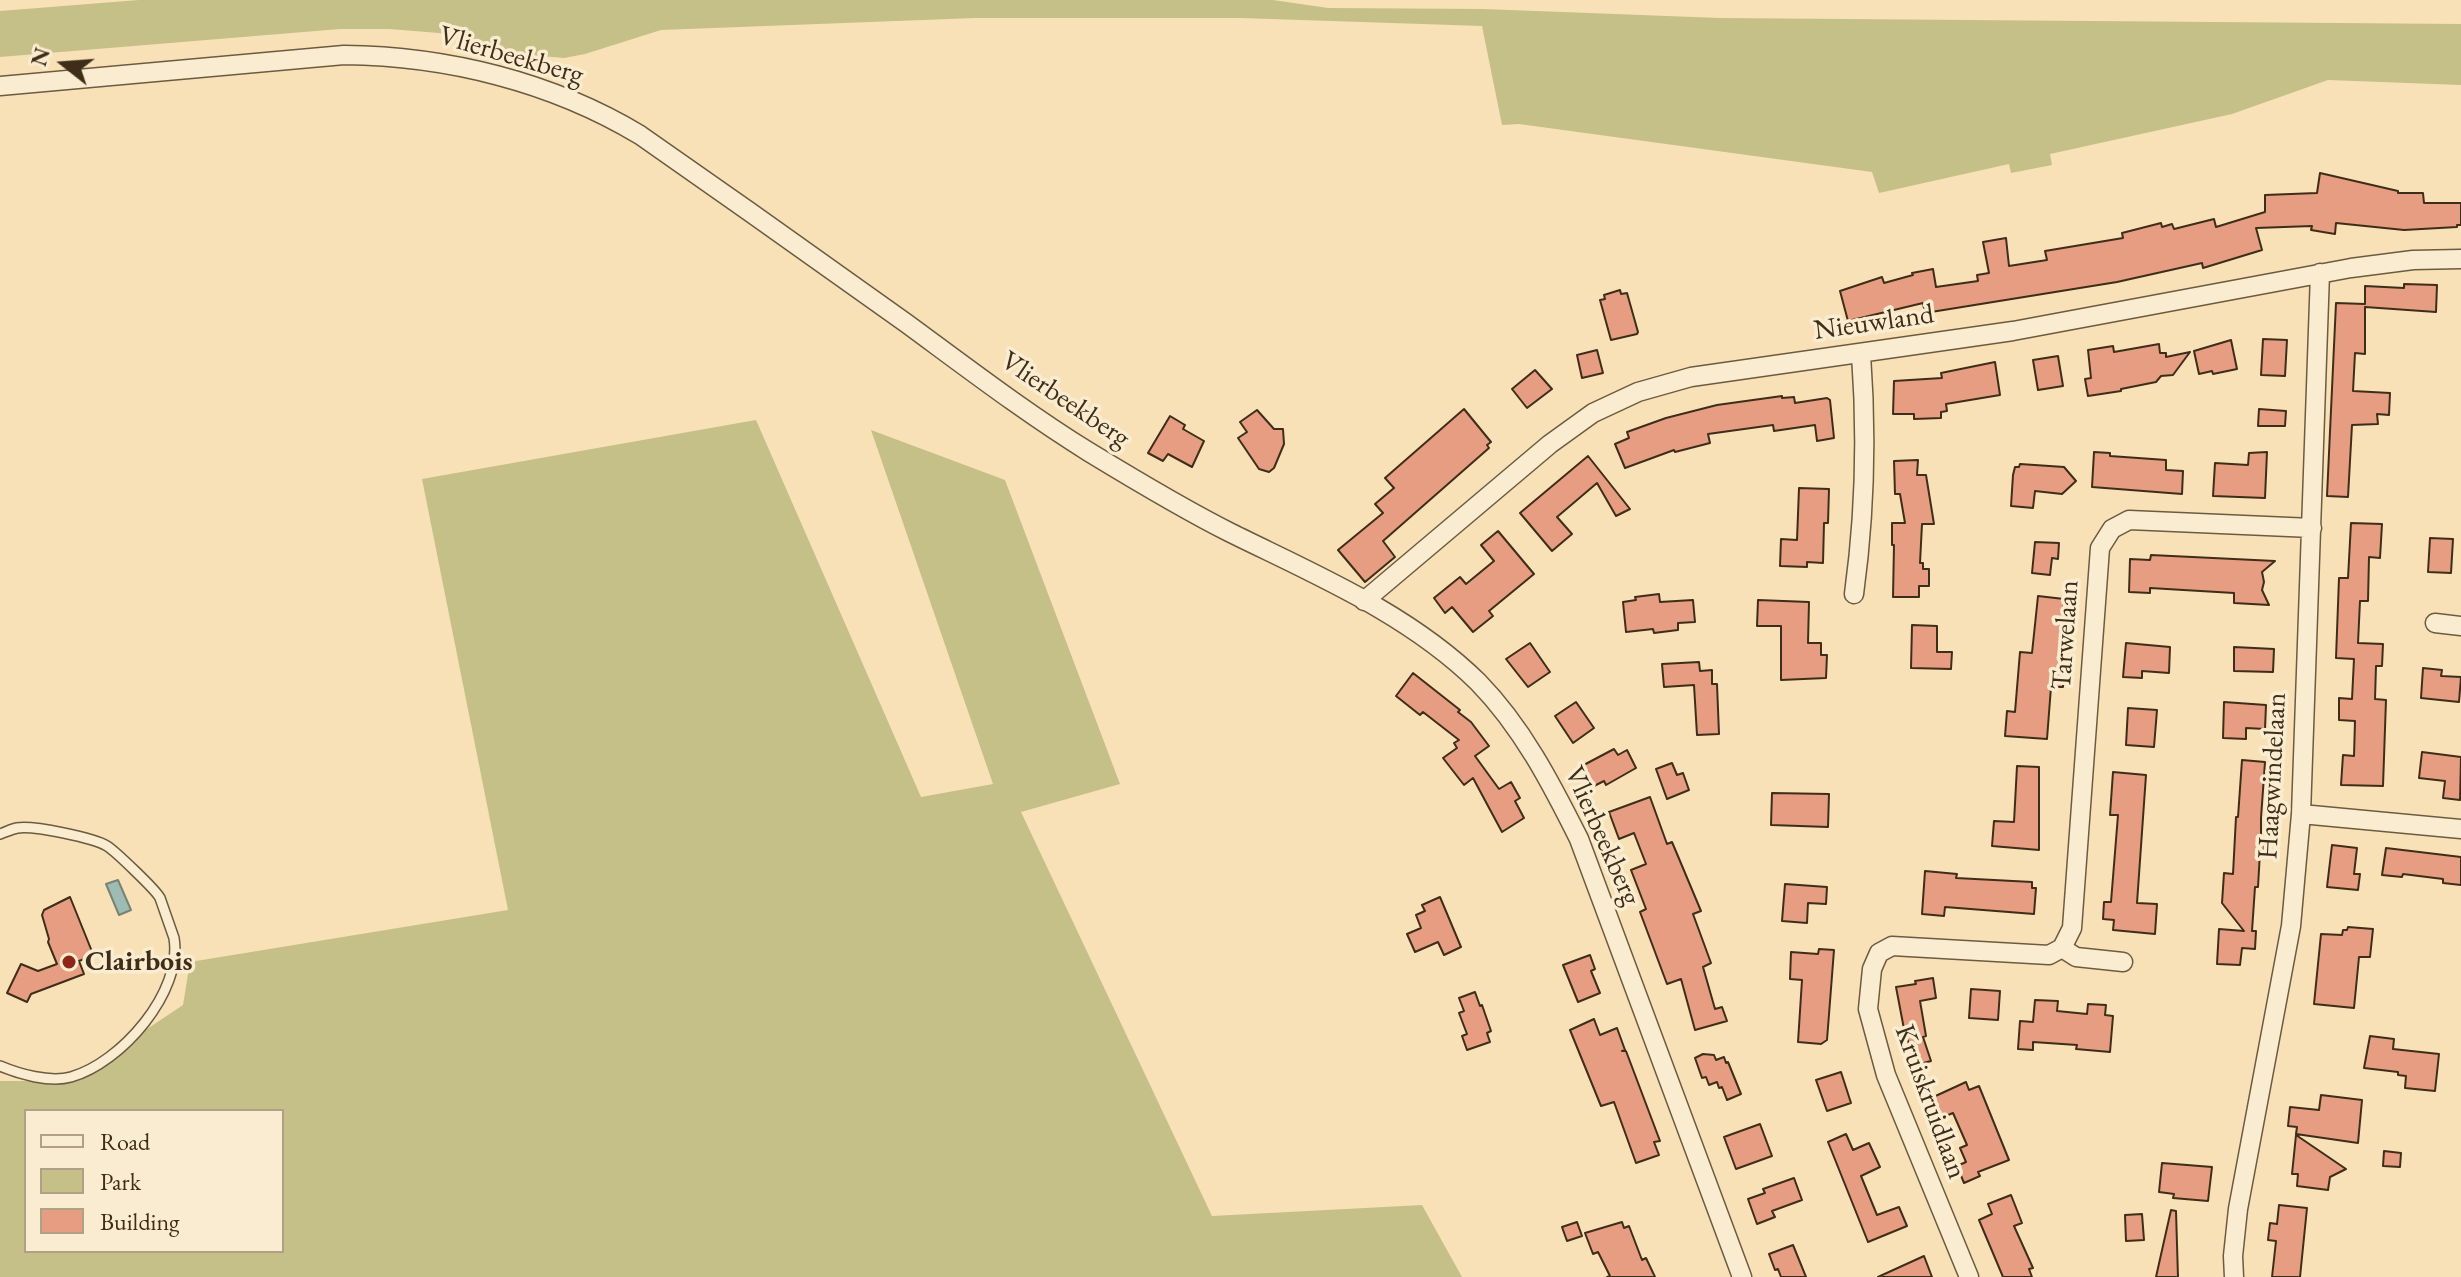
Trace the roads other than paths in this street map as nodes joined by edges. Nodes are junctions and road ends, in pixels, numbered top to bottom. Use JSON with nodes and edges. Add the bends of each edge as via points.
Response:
{"nodes":[{"id":1,"x":0,"y":86,"type":"edge"},
{"id":2,"x":2461,"y":259,"type":"edge"},
{"id":3,"x":2320,"y":273,"type":"junction"},
{"id":4,"x":1861,"y":354,"type":"junction"},
{"id":5,"x":2312,"y":528,"type":"junction"},
{"id":6,"x":1854,"y":594,"type":"dead end"},
{"id":7,"x":1364,"y":601,"type":"junction"},
{"id":8,"x":2435,"y":623,"type":"dead end"},
{"id":9,"x":2461,"y":626,"type":"edge"},
{"id":10,"x":2301,"y":814,"type":"junction"},
{"id":11,"x":2461,"y":829,"type":"edge"},
{"id":12,"x":0,"y":834,"type":"edge"},
{"id":13,"x":2062,"y":948,"type":"junction"},
{"id":14,"x":2123,"y":962,"type":"dead end"},
{"id":15,"x":0,"y":1066,"type":"edge"},
{"id":16,"x":1742,"y":1277,"type":"edge"},
{"id":17,"x":1969,"y":1277,"type":"edge"},
{"id":18,"x":2234,"y":1277,"type":"edge"}],
"edges":[{"from":1,"to":7,"type":"street","name":"Vlierbeekberg","via":[[383,55],[456,65],[576,103],[640,135],[1088,452]]},
{"from":2,"to":3,"type":"street","name":"Nieuwland"},
{"from":3,"to":4,"type":"street","name":"Nieuwland"},
{"from":3,"to":5,"type":"street","name":"Haagwindelaan"},
{"from":4,"to":6,"type":"street","via":[[1866,465]]},
{"from":4,"to":7,"type":"street","name":"Nieuwland","via":[[1691,377],[1638,392],[1593,413]]},
{"from":5,"to":10,"type":"street","name":"Haagwindelaan"},
{"from":5,"to":13,"type":"street","name":"Tarwelaan","via":[[2129,520],[2112,529],[2100,548],[2072,928]]},
{"from":7,"to":16,"type":"street","name":"Vlierbeekberg","via":[[1446,653],[1479,684],[1515,726],[1550,782],[1579,839]]},
{"from":8,"to":9,"type":"street"},
{"from":10,"to":11,"type":"street"},
{"from":10,"to":18,"type":"street","name":"Haagwindelaan","via":[[2291,926],[2238,1209]]},
{"from":12,"to":15,"type":"lane","via":[[19,827],[107,845],[159,896],[174,937],[173,964],[162,993],[142,1027],[108,1060],[68,1078],[21,1075]]},
{"from":13,"to":14,"type":"street","name":"Kruiskruidlaan","via":[[2076,957]]},
{"from":13,"to":17,"type":"street","name":"Kruiskruidlaan","via":[[2049,955],[1892,946],[1879,953],[1872,969],[1868,1009],[1886,1075]]}]}
